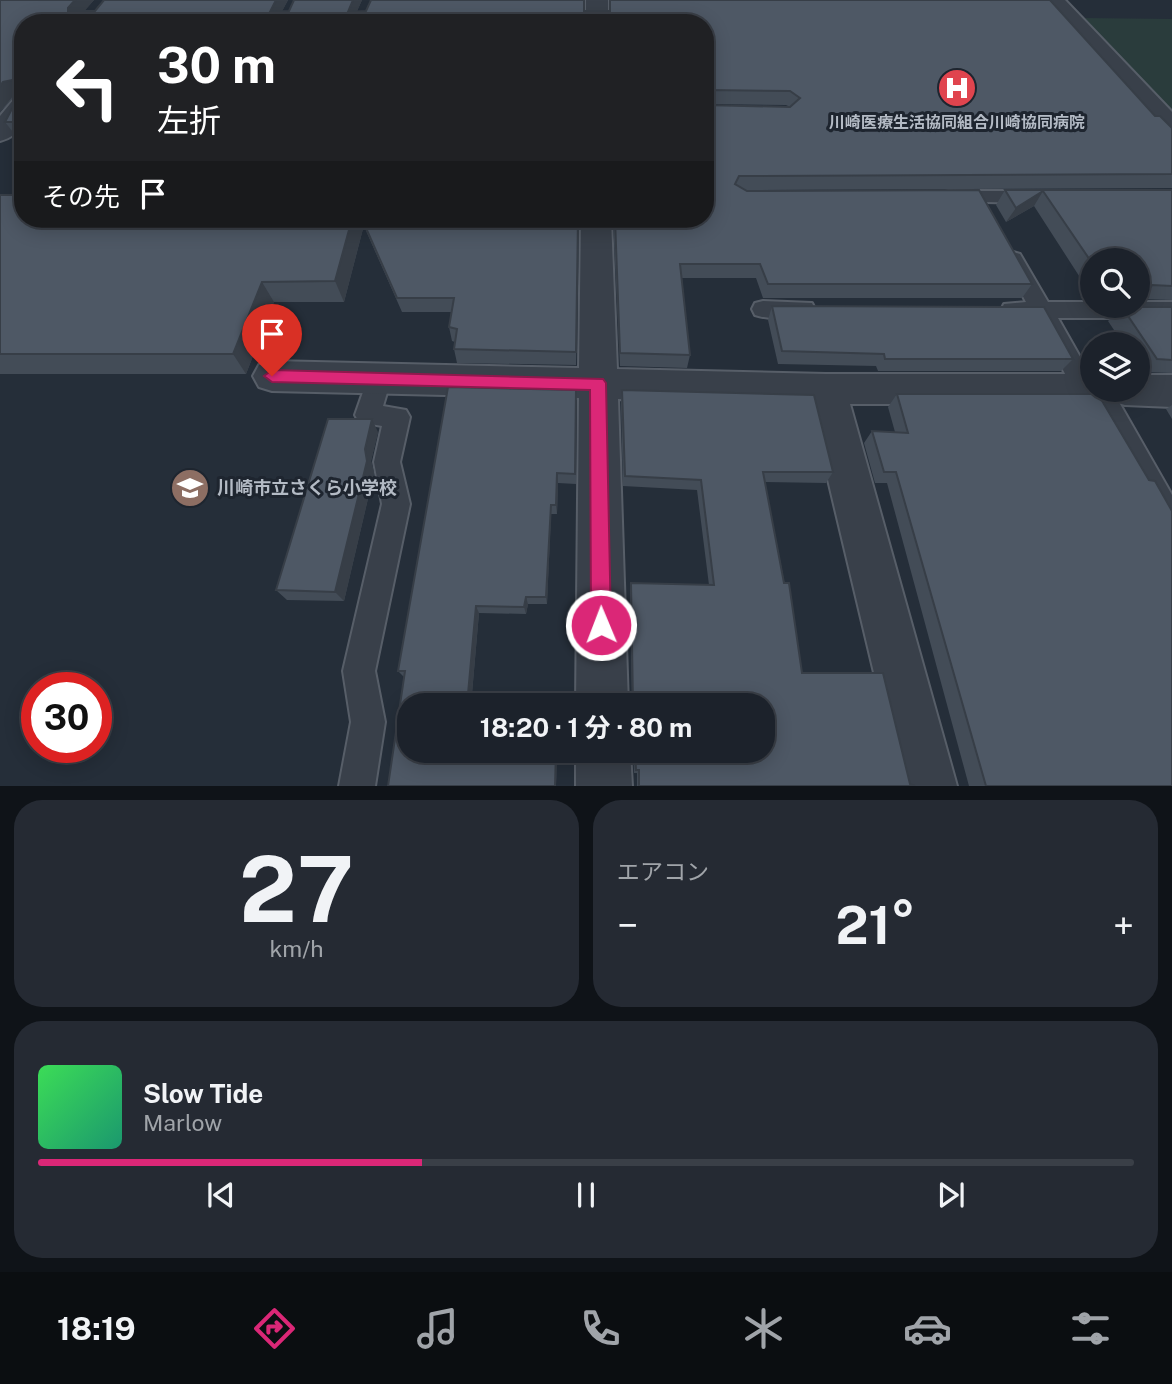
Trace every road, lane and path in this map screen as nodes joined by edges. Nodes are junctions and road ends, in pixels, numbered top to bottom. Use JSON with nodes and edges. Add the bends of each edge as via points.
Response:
{"nodes":[{"id":1,"x":1053,"y":0,"type":"edge"},
{"id":2,"x":14,"y":116,"type":"edge"},
{"id":3,"x":1172,"y":128,"type":"edge"},
{"id":4,"x":0,"y":133,"type":"edge"},
{"id":5,"x":923,"y":197,"type":"edge"},
{"id":6,"x":979,"y":197,"type":"junction"},
{"id":7,"x":1048,"y":197,"type":"edge"},
{"id":8,"x":991,"y":219,"type":"edge"},
{"id":9,"x":596,"y":228,"type":"edge"},
{"id":10,"x":1003,"y":242,"type":"edge"},
{"id":11,"x":763,"y":309,"type":"dead end"},
{"id":12,"x":832,"y":309,"type":"edge"},
{"id":13,"x":985,"y":310,"type":"edge"},
{"id":14,"x":1041,"y":310,"type":"junction"},
{"id":15,"x":1172,"y":310,"type":"edge"},
{"id":16,"x":1080,"y":371,"type":"edge"},
{"id":17,"x":272,"y":376,"type":"dead end"},
{"id":18,"x":379,"y":379,"type":"junction"},
{"id":19,"x":598,"y":383,"type":"junction"},
{"id":20,"x":826,"y":390,"type":"junction"},
{"id":21,"x":1080,"y":390,"type":"edge"},
{"id":22,"x":1150,"y":391,"type":"edge"},
{"id":23,"x":1172,"y":391,"type":"edge"},
{"id":24,"x":1099,"y":402,"type":"edge"},
{"id":25,"x":1172,"y":522,"type":"edge"},
{"id":26,"x":603,"y":693,"type":"edge"},
{"id":27,"x":603,"y":763,"type":"edge"},
{"id":28,"x":357,"y":786,"type":"edge"},
{"id":29,"x":604,"y":786,"type":"edge"},
{"id":30,"x":929,"y":786,"type":"edge"}],
"edges":[{"from":1,"to":3,"type":"street"},
{"from":2,"to":4,"type":"street"},
{"from":5,"to":6,"type":"lane"},
{"from":6,"to":7,"type":"lane"},
{"from":6,"to":8,"type":"lane"},
{"from":9,"to":19,"type":"street"},
{"from":10,"to":14,"type":"lane"},
{"from":11,"to":12,"type":"lane"},
{"from":13,"to":14,"type":"lane"},
{"from":14,"to":15,"type":"lane"},
{"from":14,"to":16,"type":"lane"},
{"from":17,"to":18,"type":"street"},
{"from":18,"to":19,"type":"street"},
{"from":18,"to":28,"type":"lane","via":[[368,415],[397,417],[387,463],[396,504],[359,671],[368,722]]},
{"from":19,"to":20,"type":"street"},
{"from":19,"to":26,"type":"street"},
{"from":20,"to":21,"type":"street"},
{"from":20,"to":30,"type":"street"},
{"from":22,"to":23,"type":"street"},
{"from":24,"to":25,"type":"lane"},
{"from":27,"to":29,"type":"street"}]}
